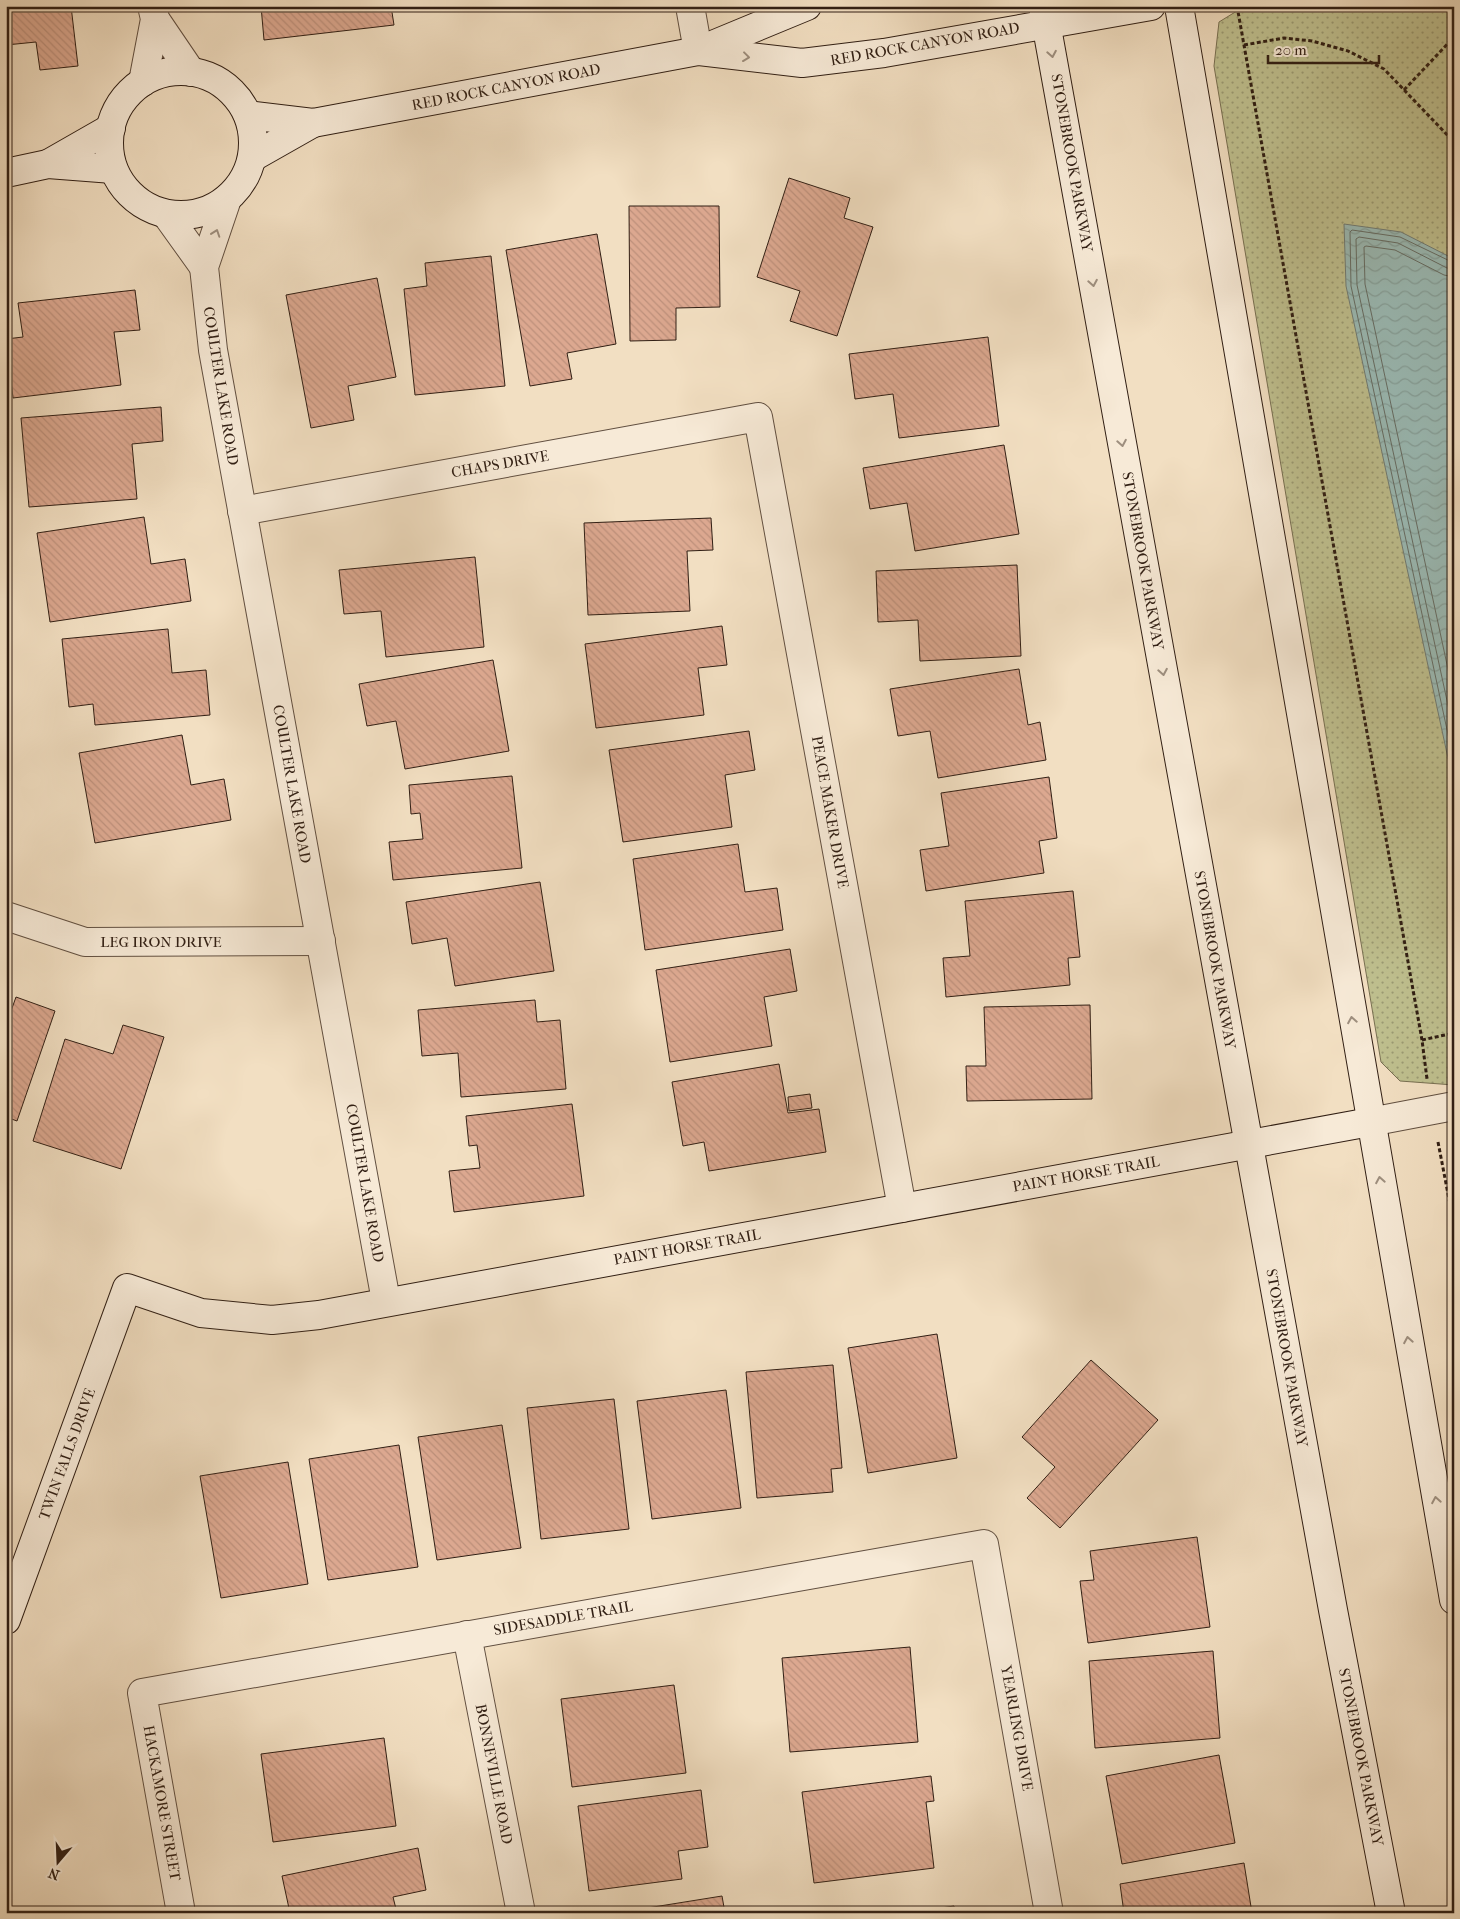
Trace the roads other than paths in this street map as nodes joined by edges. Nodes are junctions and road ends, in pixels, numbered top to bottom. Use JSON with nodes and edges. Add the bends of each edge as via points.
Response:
{"nodes":[{"id":1,"x":690,"y":6,"type":"edge"},
{"id":2,"x":808,"y":6,"type":"edge"},
{"id":3,"x":1151,"y":6,"type":"edge"},
{"id":4,"x":1179,"y":6,"type":"edge"},
{"id":5,"x":153,"y":13,"type":"edge"},
{"id":6,"x":1045,"y":15,"type":"edge"},
{"id":7,"x":698,"y":51,"type":"junction"},
{"id":8,"x":191,"y":72,"type":"junction"},
{"id":9,"x":143,"y":82,"type":"junction"},
{"id":10,"x":248,"y":115,"type":"junction"},
{"id":11,"x":314,"y":123,"type":"junction"},
{"id":12,"x":111,"y":128,"type":"junction"},
{"id":13,"x":252,"y":157,"type":"junction"},
{"id":14,"x":48,"y":164,"type":"junction"},
{"id":15,"x":113,"y":169,"type":"junction"},
{"id":16,"x":6,"y":173,"type":"edge"},
{"id":17,"x":227,"y":200,"type":"junction"},
{"id":18,"x":166,"y":214,"type":"junction"},
{"id":19,"x":204,"y":267,"type":"junction"},
{"id":20,"x":758,"y":418,"type":"joint"},
{"id":21,"x":242,"y":511,"type":"junction"},
{"id":22,"x":6,"y":916,"type":"edge"},
{"id":23,"x":321,"y":941,"type":"junction"},
{"id":24,"x":1443,"y":1108,"type":"edge"},
{"id":25,"x":1370,"y":1122,"type":"junction"},
{"id":26,"x":1249,"y":1144,"type":"junction"},
{"id":27,"x":902,"y":1208,"type":"junction"},
{"id":28,"x":127,"y":1288,"type":"joint"},
{"id":29,"x":386,"y":1301,"type":"junction"},
{"id":30,"x":984,"y":1544,"type":"joint"},
{"id":31,"x":1454,"y":1600,"type":"edge"},
{"id":32,"x":6,"y":1620,"type":"edge"},
{"id":33,"x":467,"y":1635,"type":"junction"},
{"id":34,"x":142,"y":1694,"type":"joint"},
{"id":35,"x":182,"y":1913,"type":"edge"},
{"id":36,"x":521,"y":1913,"type":"edge"},
{"id":37,"x":1049,"y":1913,"type":"edge"},
{"id":38,"x":1391,"y":1913,"type":"edge"}],
"edges":[{"from":1,"to":7,"type":"street"},
{"from":2,"to":7,"type":"street","name":"RED ROCK CANYON ROAD"},
{"from":3,"to":6,"type":"street","name":"RED ROCK CANYON ROAD"},
{"from":25,"to":4,"type":"street","one_way":true},
{"from":5,"to":8,"type":"street"},
{"from":5,"to":9,"type":"street"},
{"from":7,"to":6,"type":"street","name":"RED ROCK CANYON ROAD","one_way":true,"via":[[802,63],[884,53]]},
{"from":6,"to":26,"type":"street","name":"STONEBROOK PARKWAY","one_way":true},
{"from":7,"to":11,"type":"street","name":"RED ROCK CANYON ROAD"},
{"from":8,"to":9,"type":"street","via":[[162,73]]},
{"from":8,"to":10,"type":"street","via":[[215,79],[234,94]]},
{"from":9,"to":12,"type":"street","via":[[124,99]]},
{"from":10,"to":11,"type":"street","name":"RED ROCK CANYON ROAD"},
{"from":10,"to":13,"type":"street","via":[[253,132]]},
{"from":11,"to":13,"type":"street","name":"RED ROCK CANYON ROAD"},
{"from":12,"to":14,"type":"street"},
{"from":12,"to":15,"type":"street"},
{"from":13,"to":17,"type":"street","via":[[244,180]]},
{"from":14,"to":15,"type":"street"},
{"from":14,"to":16,"type":"street"},
{"from":15,"to":18,"type":"street","via":[[124,187],[143,204]]},
{"from":17,"to":18,"type":"street","via":[[205,211]]},
{"from":19,"to":17,"type":"street","name":"COULTER LAKE ROAD","one_way":true},
{"from":18,"to":19,"type":"street","name":"COULTER LAKE ROAD"},
{"from":19,"to":21,"type":"street","name":"COULTER LAKE ROAD","via":[[213,350]]},
{"from":20,"to":21,"type":"street","name":"CHAPS DRIVE"},
{"from":20,"to":27,"type":"street","name":"PEACE MAKER DRIVE"},
{"from":21,"to":23,"type":"street","name":"COULTER LAKE ROAD"},
{"from":22,"to":23,"type":"street","name":"LEG IRON DRIVE","via":[[85,942]]},
{"from":23,"to":29,"type":"street","name":"COULTER LAKE ROAD"},
{"from":24,"to":25,"type":"street"},
{"from":25,"to":26,"type":"street","name":"PAINT HORSE TRAIL"},
{"from":31,"to":25,"type":"street","one_way":true},
{"from":26,"to":27,"type":"street","name":"PAINT HORSE TRAIL"},
{"from":26,"to":38,"type":"street","name":"STONEBROOK PARKWAY"},
{"from":27,"to":29,"type":"street","name":"PAINT HORSE TRAIL"},
{"from":28,"to":29,"type":"street","name":"PAINT HORSE TRAIL","via":[[201,1313],[272,1320],[320,1315]]},
{"from":28,"to":32,"type":"street","name":"TWIN FALLS DRIVE"},
{"from":30,"to":33,"type":"street","name":"SIDESADDLE TRAIL"},
{"from":30,"to":37,"type":"street","name":"YEARLING DRIVE"},
{"from":33,"to":34,"type":"street","name":"SIDESADDLE TRAIL"},
{"from":33,"to":36,"type":"street","name":"BONNEVILLE ROAD"},
{"from":34,"to":35,"type":"street","name":"HACKAMORE STREET"}]}
